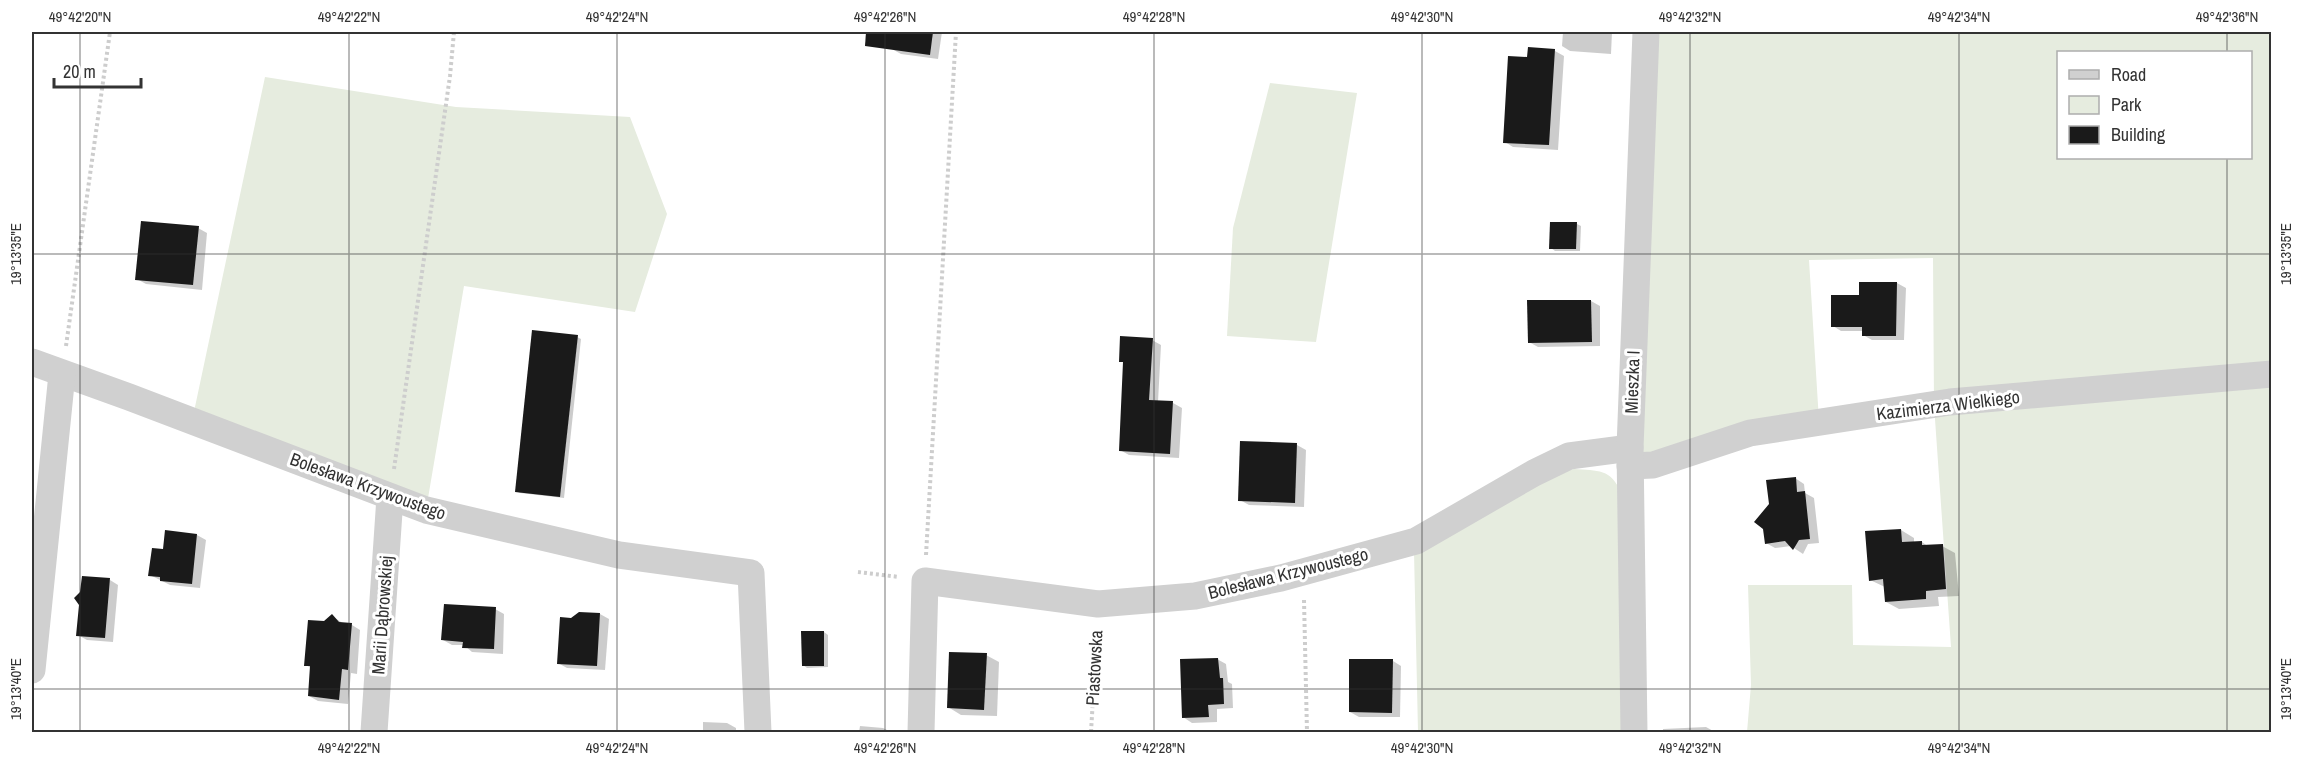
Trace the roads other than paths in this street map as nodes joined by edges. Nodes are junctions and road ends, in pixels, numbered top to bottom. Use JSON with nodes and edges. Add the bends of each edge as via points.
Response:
{"nodes":[{"id":1,"x":1646,"y":32,"type":"edge"},
{"id":2,"x":32,"y":362,"type":"edge"},
{"id":3,"x":62,"y":374,"type":"junction"},
{"id":4,"x":2271,"y":374,"type":"edge"},
{"id":5,"x":1630,"y":457,"type":"junction"},
{"id":6,"x":390,"y":497,"type":"junction"},
{"id":7,"x":32,"y":670,"type":"edge"},
{"id":8,"x":374,"y":732,"type":"edge"},
{"id":9,"x":758,"y":732,"type":"edge"},
{"id":10,"x":921,"y":732,"type":"edge"},
{"id":11,"x":1634,"y":732,"type":"edge"}],
"edges":[{"from":1,"to":5,"type":"street","name":"Mieszka I"},
{"from":2,"to":3,"type":"street","name":"Bolesława Krzywoustego"},
{"from":3,"to":6,"type":"street","name":"Bolesława Krzywoustego"},
{"from":3,"to":7,"type":"street"},
{"from":4,"to":5,"type":"street","name":"Kazimierza Wielkiego","via":[[1950,402],[1750,433],[1653,465]]},
{"from":5,"to":10,"type":"street","name":"Bolesława Krzywoustego","via":[[1569,456],[1416,541],[1304,572],[1195,596],[1098,604],[925,581]]},
{"from":5,"to":11,"type":"street","name":"Mieszka I"},
{"from":6,"to":8,"type":"street","name":"Marii Dąbrowskiej"},
{"from":6,"to":9,"type":"street","name":"Bolesława Krzywoustego","via":[[426,510],[619,555],[752,573]]}]}
